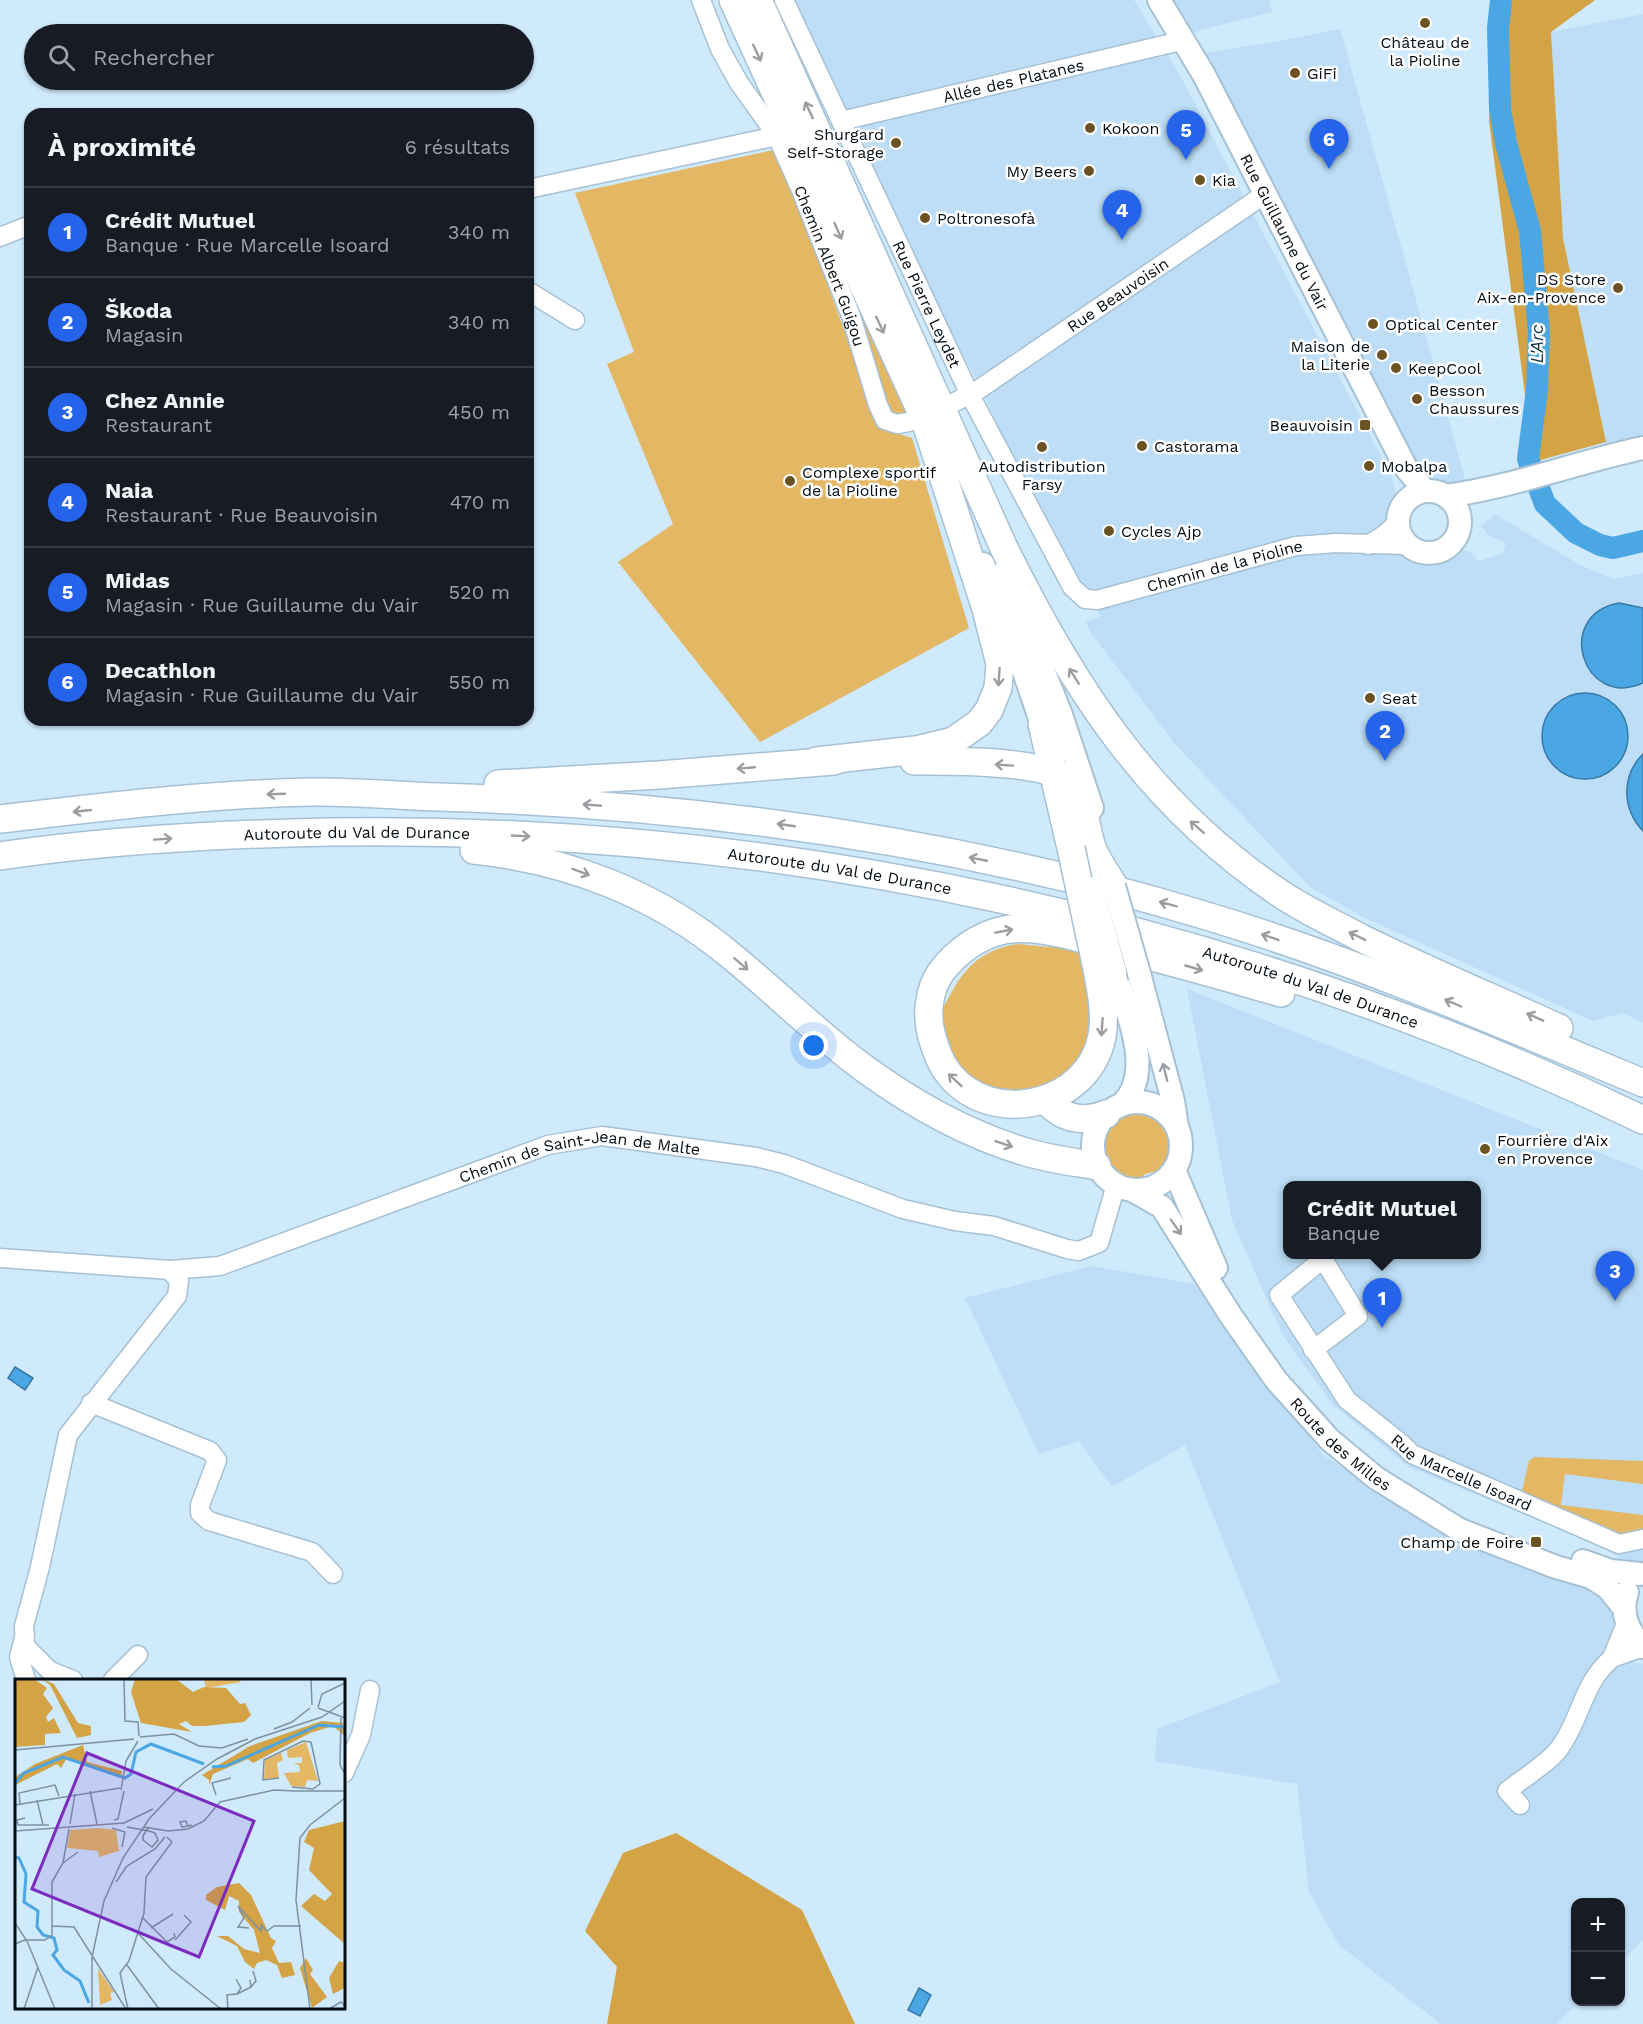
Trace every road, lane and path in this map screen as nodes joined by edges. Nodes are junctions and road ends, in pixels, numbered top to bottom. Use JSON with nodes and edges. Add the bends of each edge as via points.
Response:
{"nodes":[{"id":1,"x":701,"y":0,"type":"edge"},
{"id":2,"x":733,"y":0,"type":"edge"},
{"id":3,"x":758,"y":0,"type":"edge"},
{"id":4,"x":784,"y":0,"type":"edge"},
{"id":5,"x":1159,"y":0,"type":"edge"},
{"id":6,"x":1185,"y":40,"type":"junction"},
{"id":7,"x":841,"y":121,"type":"junction"},
{"id":8,"x":777,"y":136,"type":"junction"},
{"id":9,"x":534,"y":188,"type":"edge"},
{"id":10,"x":1265,"y":194,"type":"junction"},
{"id":11,"x":24,"y":227,"type":"edge"},
{"id":12,"x":0,"y":237,"type":"edge"},
{"id":13,"x":868,"y":240,"type":"junction"},
{"id":14,"x":534,"y":295,"type":"edge"},
{"id":15,"x":574,"y":320,"type":"dead end"},
{"id":16,"x":963,"y":398,"type":"junction"},
{"id":17,"x":917,"y":421,"type":"junction"},
{"id":18,"x":1643,"y":448,"type":"edge"},
{"id":19,"x":1488,"y":489,"type":"junction"},
{"id":20,"x":1419,"y":503,"type":"junction"},
{"id":21,"x":1459,"y":518,"type":"junction"},
{"id":22,"x":1368,"y":545,"type":"junction"},
{"id":23,"x":1409,"y":546,"type":"junction"},
{"id":24,"x":1084,"y":599,"type":"joint"},
{"id":25,"x":1042,"y":724,"type":"joint"},
{"id":26,"x":817,"y":761,"type":"junction"},
{"id":27,"x":1057,"y":774,"type":"junction"},
{"id":28,"x":335,"y":792,"type":"junction"},
{"id":29,"x":0,"y":819,"type":"edge"},
{"id":30,"x":273,"y":833,"type":"junction"},
{"id":31,"x":1087,"y":850,"type":"junction"},
{"id":32,"x":0,"y":856,"type":"edge"},
{"id":33,"x":1114,"y":886,"type":"joint"},
{"id":34,"x":1106,"y":970,"type":"junction"},
{"id":35,"x":1643,"y":1072,"type":"edge"},
{"id":36,"x":1643,"y":1083,"type":"edge"},
{"id":37,"x":1046,"y":1100,"type":"junction"},
{"id":38,"x":1114,"y":1109,"type":"junction"},
{"id":39,"x":1643,"y":1121,"type":"edge"},
{"id":40,"x":1177,"y":1129,"type":"junction"},
{"id":41,"x":1174,"y":1170,"type":"junction"},
{"id":42,"x":1115,"y":1180,"type":"junction"},
{"id":43,"x":0,"y":1258,"type":"edge"},
{"id":44,"x":170,"y":1270,"type":"junction"},
{"id":45,"x":1314,"y":1350,"type":"junction"},
{"id":46,"x":92,"y":1403,"type":"junction"},
{"id":47,"x":1643,"y":1539,"type":"edge"},
{"id":48,"x":1642,"y":1573,"type":"edge"},
{"id":49,"x":333,"y":1574,"type":"dead end"},
{"id":50,"x":1625,"y":1610,"type":"junction"},
{"id":51,"x":24,"y":1634,"type":"junction"},
{"id":52,"x":1643,"y":1647,"type":"edge"},
{"id":53,"x":138,"y":1655,"type":"dead end"},
{"id":54,"x":1612,"y":1658,"type":"junction"},
{"id":55,"x":26,"y":1679,"type":"edge"},
{"id":56,"x":70,"y":1679,"type":"edge"},
{"id":57,"x":113,"y":1679,"type":"edge"},
{"id":58,"x":370,"y":1690,"type":"dead end"},
{"id":59,"x":345,"y":1771,"type":"edge"},
{"id":60,"x":1520,"y":1805,"type":"dead end"}],
"edges":[{"from":1,"to":8,"type":"street","name":"Chemin Albert Guigou","via":[[720,49]]},
{"from":2,"to":17,"type":"highway","one_way":true},
{"from":13,"to":3,"type":"highway","one_way":true},
{"from":4,"to":7,"type":"street","name":"Rue Pierre Leydet"},
{"from":5,"to":6,"type":"main road","name":"Rue Guillaume du Vair"},
{"from":6,"to":7,"type":"street","name":"Allée des Platanes"},
{"from":6,"to":10,"type":"main road","name":"Rue Guillaume du Vair"},
{"from":7,"to":16,"type":"street","name":"Rue Pierre Leydet"},
{"from":8,"to":9,"type":"street"},
{"from":8,"to":17,"type":"street","name":"Chemin Albert Guigou","via":[[851,316],[881,412],[885,420],[897,424]]},
{"from":10,"to":16,"type":"street","name":"Rue Beauvoisin"},
{"from":10,"to":20,"type":"main road","name":"Rue Guillaume du Vair","via":[[1406,468]]},
{"from":11,"to":12,"type":"street"},
{"from":13,"to":31,"type":"main road","via":[[1060,712],[1085,783]]},
{"from":35,"to":13,"type":"highway","one_way":true,"via":[[1564,1030],[1397,955],[1301,906],[1228,854],[1151,781],[1099,716],[1043,626],[1004,548]]},
{"from":14,"to":15,"type":"street"},
{"from":16,"to":24,"type":"street","name":"Rue Pierre Leydet","via":[[1072,587]]},
{"from":17,"to":25,"type":"main road","via":[[1007,622]]},
{"from":17,"to":26,"type":"highway","one_way":true,"via":[[996,644],[1001,676],[998,688],[979,723],[938,747]]},
{"from":18,"to":19,"type":"main road"},
{"from":19,"to":20,"type":"main road"},
{"from":19,"to":21,"type":"main road"},
{"from":20,"to":21,"type":"main road","via":[[1457,510]]},
{"from":20,"to":22,"type":"street"},
{"from":20,"to":23,"type":"main road","via":[[1399,531]]},
{"from":21,"to":23,"type":"main road","via":[[1456,536],[1446,547],[1427,553]]},
{"from":22,"to":23,"type":"street","name":"Chemin de la Pioline"},
{"from":22,"to":24,"type":"street","name":"Chemin de la Pioline","via":[[1296,546],[1097,600]]},
{"from":25,"to":27,"type":"highway"},
{"from":27,"to":26,"type":"highway","one_way":true,"via":[[1017,765],[962,762]]},
{"from":26,"to":28,"type":"highway","one_way":true,"via":[[612,778]]},
{"from":27,"to":31,"type":"highway"},
{"from":28,"to":29,"type":"highway","name":"Autoroute du Val de Durance","one_way":true,"via":[[183,799]]},
{"from":36,"to":28,"type":"highway","name":"Autoroute du Val de Durance","one_way":true,"via":[[1417,988],[1224,921],[993,862],[850,835],[709,816],[556,802]]},
{"from":32,"to":30,"type":"highway","name":"Autoroute du Val de Durance","one_way":true,"via":[[126,842]]},
{"from":30,"to":39,"type":"highway","name":"Autoroute du Val de Durance","one_way":true,"via":[[481,834],[687,847],[984,895],[1213,953],[1349,998],[1509,1059]]},
{"from":30,"to":42,"type":"highway","one_way":true,"via":[[507,854],[572,868],[605,881],[665,909],[695,929],[729,953],[865,1069],[934,1113],[991,1140]]},
{"from":31,"to":33,"type":"highway"},
{"from":31,"to":34,"type":"highway","bridge":true},
{"from":40,"to":33,"type":"main road","one_way":true,"bridge":true,"via":[[1173,1101]]},
{"from":34,"to":37,"type":"highway","one_way":true,"via":[[1098,1050],[1076,1081]]},
{"from":34,"to":38,"type":"main road","via":[[1139,1062],[1137,1081]]},
{"from":37,"to":38,"type":"highway","via":[[1074,1118],[1090,1119]]},
{"from":37,"to":39,"type":"highway","one_way":true,"via":[[1009,1104],[972,1094],[948,1074],[934,1043],[929,1020],[935,983],[954,957],[993,933],[1020,928],[1037,930],[1167,960],[1383,1026]]},
{"from":38,"to":40,"type":"main road","via":[[1134,1102],[1160,1108]]},
{"from":38,"to":42,"type":"main road","via":[[1098,1125],[1093,1153]]},
{"from":40,"to":41,"type":"main road","via":[[1181,1143]]},
{"from":41,"to":42,"type":"main road","via":[[1156,1186]]},
{"from":41,"to":48,"type":"main road","name":"Route des Milles","via":[[1211,1258],[1280,1369],[1335,1432],[1376,1468],[1431,1502],[1611,1571]]},
{"from":42,"to":44,"type":"street","name":"Chemin de Saint-Jean de Malte","via":[[1099,1243],[1079,1251],[994,1226],[903,1209],[756,1157],[602,1136],[548,1145],[220,1266]]},
{"from":42,"to":50,"type":"main road","name":"Route des Milles","one_way":true,"via":[[1162,1207],[1276,1380],[1330,1440],[1376,1478],[1460,1530],[1591,1577],[1608,1588]]},
{"from":43,"to":44,"type":"street","name":"Chemin de Saint-Jean de Malte"},
{"from":44,"to":46,"type":"street","via":[[179,1281],[177,1296]]},
{"from":45,"to":45,"type":"street","name":"Rue Marcelle Isoard","via":[[1280,1295],[1323,1259],[1358,1316]]},
{"from":45,"to":47,"type":"street","name":"Rue Marcelle Isoard","via":[[1347,1400],[1412,1455],[1619,1544]]},
{"from":46,"to":49,"type":"street","via":[[210,1451],[217,1460],[200,1513],[209,1521],[312,1552]]},
{"from":46,"to":51,"type":"street","via":[[68,1435]]},
{"from":48,"to":50,"type":"main road","via":[[1631,1586]]},
{"from":50,"to":52,"type":"main road","name":"Route des Milles"},
{"from":50,"to":54,"type":"street"},
{"from":51,"to":55,"type":"street","via":[[19,1658]]},
{"from":51,"to":56,"type":"street","via":[[25,1646],[50,1671]]},
{"from":52,"to":54,"type":"street"},
{"from":53,"to":57,"type":"street"},
{"from":54,"to":60,"type":"street","via":[[1589,1684],[1560,1749],[1507,1791]]},
{"from":58,"to":59,"type":"street","via":[[361,1735]]}]}
